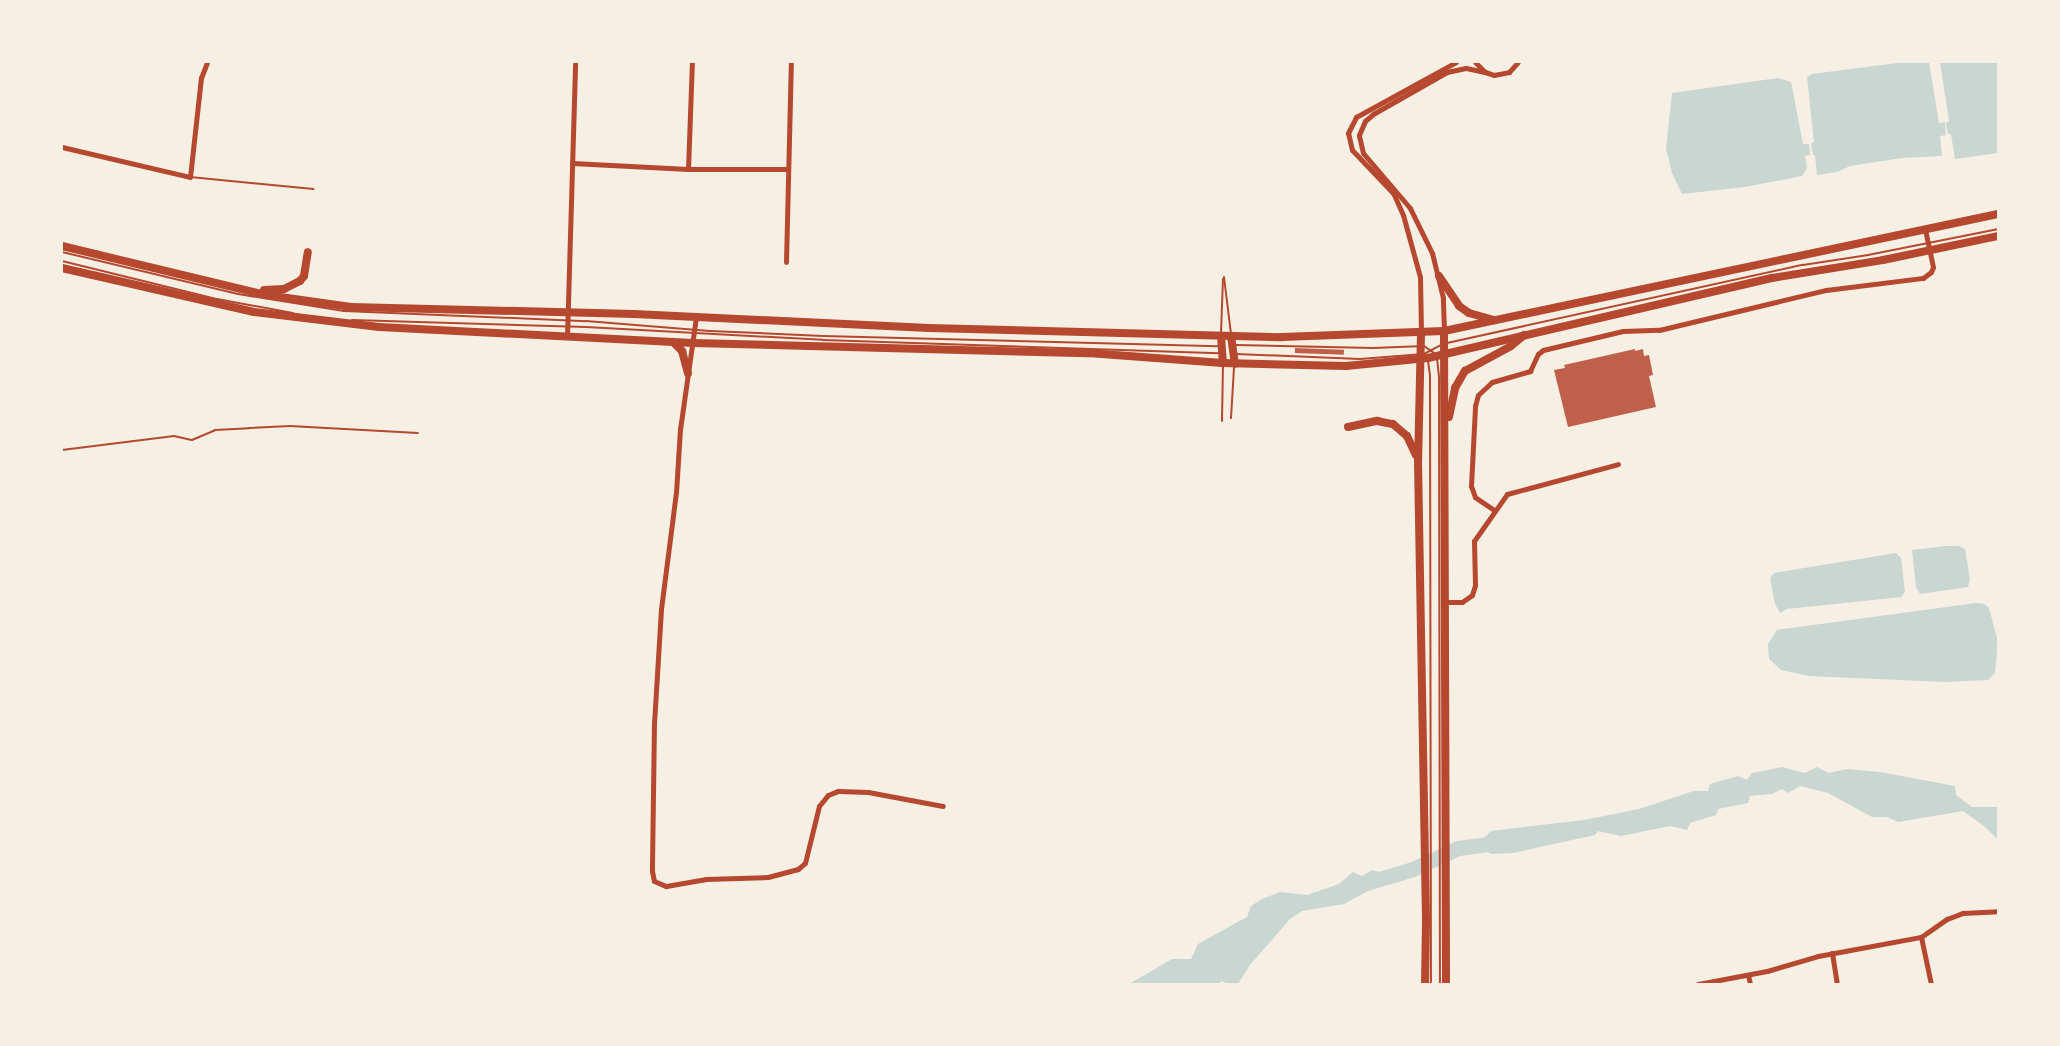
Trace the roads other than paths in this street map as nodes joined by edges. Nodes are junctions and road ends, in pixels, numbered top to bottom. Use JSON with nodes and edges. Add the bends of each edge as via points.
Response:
{"nodes":[{"id":1,"x":207,"y":62,"type":"edge"},
{"id":2,"x":575,"y":62,"type":"edge"},
{"id":3,"x":692,"y":62,"type":"edge"},
{"id":4,"x":791,"y":62,"type":"edge"},
{"id":5,"x":1456,"y":62,"type":"edge"},
{"id":6,"x":1475,"y":62,"type":"edge"},
{"id":7,"x":1518,"y":62,"type":"edge"},
{"id":8,"x":1485,"y":72,"type":"junction"},
{"id":9,"x":1348,"y":137,"type":"junction"},
{"id":10,"x":1359,"y":138,"type":"junction"},
{"id":11,"x":62,"y":147,"type":"edge"},
{"id":12,"x":572,"y":163,"type":"junction"},
{"id":13,"x":688,"y":169,"type":"junction"},
{"id":14,"x":788,"y":169,"type":"junction"},
{"id":15,"x":190,"y":177,"type":"junction"},
{"id":16,"x":314,"y":189,"type":"dead end"},
{"id":17,"x":1998,"y":214,"type":"edge"},
{"id":18,"x":1925,"y":229,"type":"junction"},
{"id":19,"x":1998,"y":229,"type":"edge"},
{"id":20,"x":1998,"y":236,"type":"edge"},
{"id":21,"x":62,"y":246,"type":"edge"},
{"id":22,"x":1929,"y":247,"type":"junction"},
{"id":23,"x":62,"y":252,"type":"edge"},
{"id":24,"x":308,"y":252,"type":"dead end"},
{"id":25,"x":62,"y":261,"type":"edge"},
{"id":26,"x":786,"y":262,"type":"dead end"},
{"id":27,"x":62,"y":268,"type":"edge"},
{"id":28,"x":1439,"y":276,"type":"junction"},
{"id":29,"x":237,"y":288,"type":"junction"},
{"id":30,"x":696,"y":317,"type":"junction"},
{"id":31,"x":567,"y":320,"type":"junction"},
{"id":32,"x":1497,"y":321,"type":"junction"},
{"id":33,"x":1444,"y":331,"type":"junction"},
{"id":34,"x":1421,"y":333,"type":"junction"},
{"id":35,"x":1525,"y":334,"type":"junction"},
{"id":36,"x":694,"y":335,"type":"junction"},
{"id":37,"x":567,"y":337,"type":"junction"},
{"id":38,"x":673,"y":342,"type":"junction"},
{"id":39,"x":1444,"y":344,"type":"junction"},
{"id":40,"x":1222,"y":345,"type":"junction"},
{"id":41,"x":1232,"y":345,"type":"junction"},
{"id":42,"x":1428,"y":354,"type":"junction"},
{"id":43,"x":1223,"y":363,"type":"junction"},
{"id":44,"x":1234,"y":364,"type":"junction"},
{"id":45,"x":688,"y":373,"type":"junction"},
{"id":46,"x":1231,"y":418,"type":"dead end"},
{"id":47,"x":1222,"y":421,"type":"dead end"},
{"id":48,"x":1348,"y":427,"type":"dead end"},
{"id":49,"x":418,"y":434,"type":"dead end"},
{"id":50,"x":1446,"y":438,"type":"junction"},
{"id":51,"x":62,"y":450,"type":"edge"},
{"id":52,"x":1418,"y":461,"type":"junction"},
{"id":53,"x":1618,"y":464,"type":"dead end"},
{"id":54,"x":1494,"y":510,"type":"junction"},
{"id":55,"x":1444,"y":602,"type":"junction"},
{"id":56,"x":1427,"y":773,"type":"junction"},
{"id":57,"x":1441,"y":773,"type":"junction"},
{"id":58,"x":943,"y":806,"type":"dead end"},
{"id":59,"x":1998,"y":911,"type":"edge"},
{"id":60,"x":1443,"y":920,"type":"junction"},
{"id":61,"x":1429,"y":921,"type":"junction"},
{"id":62,"x":1921,"y":937,"type":"junction"},
{"id":63,"x":1832,"y":953,"type":"junction"},
{"id":64,"x":1748,"y":975,"type":"junction"},
{"id":65,"x":1425,"y":984,"type":"edge"},
{"id":66,"x":1431,"y":984,"type":"edge"},
{"id":67,"x":1440,"y":984,"type":"edge"},
{"id":68,"x":1446,"y":984,"type":"edge"},
{"id":69,"x":1698,"y":984,"type":"edge"},
{"id":70,"x":1750,"y":984,"type":"edge"},
{"id":71,"x":1837,"y":984,"type":"edge"},
{"id":72,"x":1930,"y":984,"type":"edge"}],
"edges":[{"from":1,"to":15,"type":"street","via":[[201,78]]},
{"from":2,"to":12,"type":"street"},
{"from":3,"to":13,"type":"street"},
{"from":4,"to":14,"type":"street"},
{"from":5,"to":9,"type":"street","via":[[1356,117]]},
{"from":6,"to":8,"type":"street"},
{"from":7,"to":8,"type":"street","via":[[1504,74]]},
{"from":8,"to":10,"type":"street","via":[[1466,68],[1447,72],[1373,114],[1361,127]]},
{"from":9,"to":10,"type":"street"},
{"from":9,"to":34,"type":"street","via":[[1352,150],[1393,193],[1400,207],[1420,277]]},
{"from":10,"to":28,"type":"street","via":[[1363,153],[1410,208]]},
{"from":11,"to":15,"type":"street"},
{"from":12,"to":13,"type":"street"},
{"from":12,"to":31,"type":"street"},
{"from":13,"to":14,"type":"street"},
{"from":14,"to":26,"type":"street"},
{"from":15,"to":16,"type":"lane"},
{"from":17,"to":18,"type":"main road"},
{"from":18,"to":22,"type":"street"},
{"from":18,"to":32,"type":"main road"},
{"from":19,"to":22,"type":"lane"},
{"from":20,"to":22,"type":"main road"},
{"from":21,"to":29,"type":"main road"},
{"from":22,"to":35,"type":"main road"},
{"from":22,"to":39,"type":"lane","via":[[1803,265]]},
{"from":22,"to":54,"type":"street","via":[[1932,270],[1923,278],[1826,290],[1659,330],[1623,330],[1543,350],[1527,373],[1491,382],[1476,400],[1472,492]]},
{"from":23,"to":31,"type":"lane","via":[[238,294],[324,309]]},
{"from":24,"to":29,"type":"main road","via":[[304,276],[292,287]]},
{"from":25,"to":31,"type":"lane","via":[[217,299],[304,314],[387,322]]},
{"from":27,"to":37,"type":"main road","via":[[302,320]]},
{"from":28,"to":32,"type":"main road","via":[[1459,306]]},
{"from":28,"to":33,"type":"street"},
{"from":29,"to":31,"type":"main road","via":[[312,302],[392,310]]},
{"from":30,"to":31,"type":"main road"},
{"from":30,"to":36,"type":"street"},
{"from":30,"to":40,"type":"main road"},
{"from":31,"to":36,"type":"lane"},
{"from":31,"to":36,"type":"lane"},
{"from":31,"to":37,"type":"street"},
{"from":32,"to":33,"type":"main road"},
{"from":33,"to":34,"type":"main road"},
{"from":33,"to":39,"type":"main road"},
{"from":34,"to":41,"type":"main road","via":[[1282,337]]},
{"from":34,"to":42,"type":"main road"},
{"from":35,"to":42,"type":"main road"},
{"from":35,"to":50,"type":"main road","via":[[1462,374],[1453,393]]},
{"from":36,"to":38,"type":"main road"},
{"from":36,"to":40,"type":"lane"},
{"from":36,"to":40,"type":"lane"},
{"from":36,"to":43,"type":"main road"},
{"from":36,"to":45,"type":"street"},
{"from":37,"to":38,"type":"main road"},
{"from":38,"to":45,"type":"main road","via":[[682,351]]},
{"from":39,"to":42,"type":"main road"},
{"from":40,"to":41,"type":"main road"},
{"from":40,"to":41,"type":"lane","via":[[1224,277]]},
{"from":40,"to":43,"type":"main road"},
{"from":41,"to":42,"type":"lane","via":[[1373,348]]},
{"from":41,"to":42,"type":"lane","via":[[1360,359]]},
{"from":41,"to":44,"type":"main road"},
{"from":42,"to":44,"type":"main road","via":[[1346,366]]},
{"from":42,"to":50,"type":"main road"},
{"from":42,"to":52,"type":"main road"},
{"from":42,"to":56,"type":"lane"},
{"from":42,"to":57,"type":"lane","via":[[1439,376]]},
{"from":43,"to":44,"type":"main road"},
{"from":43,"to":47,"type":"lane"},
{"from":44,"to":46,"type":"lane"},
{"from":45,"to":58,"type":"street","via":[[660,609],[654,722],[654,881],[666,886],[706,879],[768,877],[798,869],[806,860],[819,806],[828,795],[838,791],[868,792]]},
{"from":48,"to":52,"type":"main road","via":[[1377,421],[1393,424],[1407,436]]},
{"from":49,"to":51,"type":"lane","via":[[290,426],[215,430],[192,440],[174,436]]},
{"from":50,"to":55,"type":"main road"},
{"from":52,"to":56,"type":"main road"},
{"from":53,"to":54,"type":"street","via":[[1512,490]]},
{"from":54,"to":55,"type":"street","via":[[1474,541],[1472,595],[1462,602]]},
{"from":55,"to":57,"type":"main road"},
{"from":56,"to":61,"type":"main road"},
{"from":57,"to":60,"type":"main road"},
{"from":59,"to":62,"type":"street","via":[[1963,913]]},
{"from":60,"to":67,"type":"lane"},
{"from":60,"to":68,"type":"main road"},
{"from":61,"to":65,"type":"main road"},
{"from":61,"to":66,"type":"lane"},
{"from":62,"to":63,"type":"street"},
{"from":62,"to":72,"type":"street"},
{"from":63,"to":64,"type":"street"},
{"from":63,"to":71,"type":"street"},
{"from":64,"to":69,"type":"street"},
{"from":64,"to":70,"type":"street"}]}
